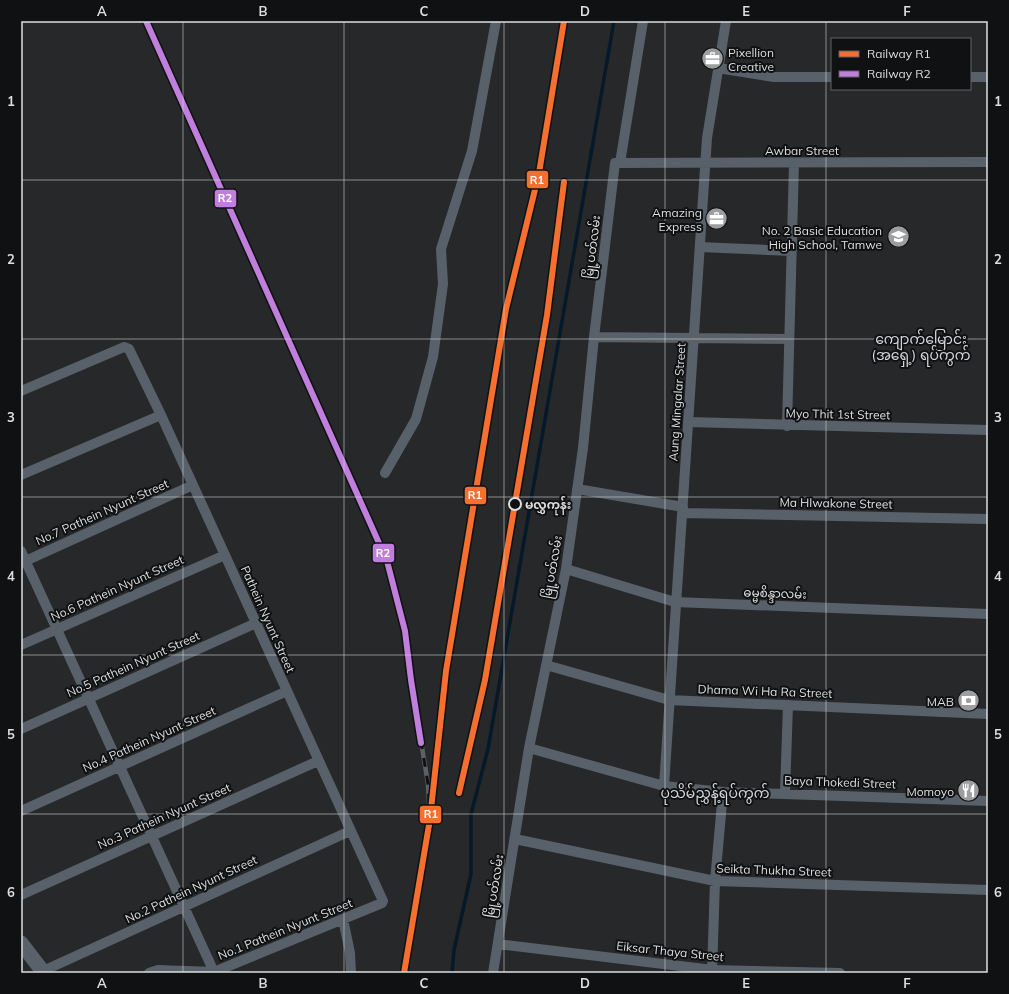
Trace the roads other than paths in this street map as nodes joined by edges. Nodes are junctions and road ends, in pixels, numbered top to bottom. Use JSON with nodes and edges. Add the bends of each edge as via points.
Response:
{"nodes":[{"id":1,"x":496,"y":21,"type":"edge"},
{"id":2,"x":642,"y":21,"type":"edge"},
{"id":3,"x":726,"y":21,"type":"edge"},
{"id":4,"x":718,"y":68,"type":"junction"},
{"id":5,"x":831,"y":77,"type":"edge"},
{"id":6,"x":971,"y":77,"type":"edge"},
{"id":7,"x":988,"y":77,"type":"edge"},
{"id":8,"x":988,"y":162,"type":"edge"},
{"id":9,"x":618,"y":163,"type":"junction"},
{"id":10,"x":705,"y":164,"type":"junction"},
{"id":11,"x":794,"y":164,"type":"junction"},
{"id":12,"x":700,"y":247,"type":"junction"},
{"id":13,"x":791,"y":251,"type":"junction"},
{"id":14,"x":594,"y":337,"type":"junction"},
{"id":15,"x":694,"y":338,"type":"junction"},
{"id":16,"x":789,"y":339,"type":"junction"},
{"id":17,"x":21,"y":391,"type":"edge"},
{"id":18,"x":161,"y":415,"type":"junction"},
{"id":19,"x":688,"y":422,"type":"junction"},
{"id":20,"x":787,"y":426,"type":"junction"},
{"id":21,"x":988,"y":430,"type":"edge"},
{"id":22,"x":385,"y":473,"type":"dead end"},
{"id":23,"x":21,"y":474,"type":"edge"},
{"id":24,"x":193,"y":485,"type":"junction"},
{"id":25,"x":577,"y":489,"type":"junction"},
{"id":26,"x":683,"y":510,"type":"junction"},
{"id":27,"x":988,"y":519,"type":"edge"},
{"id":28,"x":21,"y":551,"type":"edge"},
{"id":29,"x":224,"y":555,"type":"junction"},
{"id":30,"x":23,"y":562,"type":"edge"},
{"id":31,"x":566,"y":569,"type":"junction"},
{"id":32,"x":675,"y":602,"type":"junction"},
{"id":33,"x":988,"y":614,"type":"edge"},
{"id":34,"x":256,"y":623,"type":"junction"},
{"id":35,"x":57,"y":629,"type":"junction"},
{"id":36,"x":21,"y":645,"type":"edge"},
{"id":37,"x":546,"y":665,"type":"junction"},
{"id":38,"x":287,"y":691,"type":"junction"},
{"id":39,"x":89,"y":699,"type":"junction"},
{"id":40,"x":669,"y":700,"type":"junction"},
{"id":41,"x":788,"y":705,"type":"junction"},
{"id":42,"x":988,"y":714,"type":"edge"},
{"id":43,"x":21,"y":729,"type":"edge"},
{"id":44,"x":529,"y":748,"type":"junction"},
{"id":45,"x":318,"y":762,"type":"junction"},
{"id":46,"x":120,"y":766,"type":"junction"},
{"id":47,"x":664,"y":786,"type":"junction"},
{"id":48,"x":723,"y":792,"type":"junction"},
{"id":49,"x":786,"y":793,"type":"junction"},
{"id":50,"x":988,"y":802,"type":"edge"},
{"id":51,"x":21,"y":810,"type":"edge"},
{"id":52,"x":350,"y":831,"type":"junction"},
{"id":53,"x":152,"y":836,"type":"junction"},
{"id":54,"x":515,"y":838,"type":"junction"},
{"id":55,"x":716,"y":881,"type":"junction"},
{"id":56,"x":988,"y":890,"type":"edge"},
{"id":57,"x":21,"y":895,"type":"edge"},
{"id":58,"x":383,"y":902,"type":"joint"},
{"id":59,"x":184,"y":906,"type":"junction"},
{"id":60,"x":343,"y":919,"type":"junction"},
{"id":61,"x":21,"y":943,"type":"edge"},
{"id":62,"x":498,"y":944,"type":"junction"},
{"id":63,"x":713,"y":971,"type":"edge"},
{"id":64,"x":43,"y":972,"type":"edge"},
{"id":65,"x":214,"y":972,"type":"edge"},
{"id":66,"x":149,"y":973,"type":"edge"},
{"id":67,"x":351,"y":973,"type":"edge"},
{"id":68,"x":493,"y":973,"type":"edge"},
{"id":69,"x":840,"y":973,"type":"edge"}],
"edges":[{"from":1,"to":22,"type":"street","via":[[472,151],[441,249],[443,284],[434,357],[416,419]]},
{"from":2,"to":9,"type":"street","name":"မြို့ပတ်လမ်း"},
{"from":3,"to":4,"type":"street","name":"Aung Mingalar Street"},
{"from":4,"to":5,"type":"street","via":[[774,77]]},
{"from":4,"to":10,"type":"street","name":"Aung Mingalar Street"},
{"from":6,"to":7,"type":"street"},
{"from":8,"to":11,"type":"street","name":"Awbar Street"},
{"from":9,"to":10,"type":"street","name":"Awbar Street"},
{"from":9,"to":14,"type":"street","name":"မြို့ပတ်လမ်း"},
{"from":10,"to":11,"type":"street","name":"Awbar Street"},
{"from":10,"to":12,"type":"street","name":"Aung Mingalar Street"},
{"from":11,"to":13,"type":"street"},
{"from":12,"to":13,"type":"street"},
{"from":12,"to":15,"type":"street","name":"Aung Mingalar Street"},
{"from":13,"to":16,"type":"street"},
{"from":14,"to":15,"type":"street"},
{"from":14,"to":25,"type":"street","name":"မြို့ပတ်လမ်း"},
{"from":15,"to":16,"type":"street"},
{"from":15,"to":19,"type":"street","name":"Aung Mingalar Street"},
{"from":16,"to":20,"type":"street"},
{"from":17,"to":18,"type":"street","name":"Pathein Nyunt Street","via":[[124,347],[127,348]]},
{"from":18,"to":23,"type":"street"},
{"from":18,"to":24,"type":"street","name":"Pathein Nyunt Street"},
{"from":19,"to":20,"type":"street","name":"Myo Thit 1st Street"},
{"from":19,"to":26,"type":"street","name":"Aung Mingalar Street"},
{"from":20,"to":21,"type":"street","name":"Myo Thit 1st Street"},
{"from":24,"to":29,"type":"street","name":"Pathein Nyunt Street"},
{"from":24,"to":30,"type":"street","name":"No.7 Pathein Nyunt Street"},
{"from":25,"to":26,"type":"street","name":"Ma Hlwakone Street"},
{"from":25,"to":31,"type":"street","name":"မြို့ပတ်လမ်း"},
{"from":26,"to":27,"type":"street","name":"Ma Hlwakone Street"},
{"from":26,"to":32,"type":"street","name":"Aung Mingalar Street"},
{"from":28,"to":30,"type":"street"},
{"from":29,"to":34,"type":"street","name":"Pathein Nyunt Street"},
{"from":29,"to":35,"type":"street","name":"No.6 Pathein Nyunt Street"},
{"from":30,"to":35,"type":"street"},
{"from":31,"to":32,"type":"street","name":"ဓမ္မစိန္ဒာလမ်း"},
{"from":31,"to":37,"type":"street","name":"မြို့ပတ်လမ်း"},
{"from":32,"to":33,"type":"street","name":"ဓမ္မစိန္ဒာလမ်း"},
{"from":32,"to":40,"type":"street","name":"Aung Mingalar Street"},
{"from":34,"to":38,"type":"street","name":"Pathein Nyunt Street"},
{"from":34,"to":39,"type":"street","name":"No.5 Pathein Nyunt Street"},
{"from":35,"to":36,"type":"street","name":"No.6 Pathein Nyunt Street"},
{"from":35,"to":39,"type":"street"},
{"from":37,"to":40,"type":"street","name":"Dhama Wi Ha Ra Street"},
{"from":37,"to":44,"type":"street","name":"မြို့ပတ်လမ်း"},
{"from":38,"to":45,"type":"street","name":"Pathein Nyunt Street"},
{"from":38,"to":46,"type":"street","name":"No.4 Pathein Nyunt Street"},
{"from":39,"to":43,"type":"street","name":"No.5 Pathein Nyunt Street"},
{"from":39,"to":46,"type":"street"},
{"from":40,"to":41,"type":"street","name":"Dhama Wi Ha Ra Street"},
{"from":40,"to":47,"type":"street","name":"Aung Mingalar Street"},
{"from":41,"to":42,"type":"street","name":"Dhama Wi Ha Ra Street"},
{"from":41,"to":49,"type":"street"},
{"from":44,"to":47,"type":"street","name":"Baya Thokedi Street"},
{"from":44,"to":54,"type":"street","name":"မြို့ပတ်လမ်း"},
{"from":45,"to":52,"type":"street","name":"Pathein Nyunt Street"},
{"from":45,"to":53,"type":"street","name":"No.3 Pathein Nyunt Street"},
{"from":46,"to":51,"type":"street","name":"No.4 Pathein Nyunt Street"},
{"from":46,"to":53,"type":"street"},
{"from":47,"to":48,"type":"street","name":"Baya Thokedi Street"},
{"from":48,"to":49,"type":"street","name":"Baya Thokedi Street"},
{"from":48,"to":55,"type":"street"},
{"from":49,"to":50,"type":"street","name":"Baya Thokedi Street"},
{"from":52,"to":58,"type":"street","name":"Pathein Nyunt Street"},
{"from":52,"to":59,"type":"street","name":"No.2 Pathein Nyunt Street"},
{"from":53,"to":57,"type":"street","name":"No.3 Pathein Nyunt Street"},
{"from":53,"to":59,"type":"street"},
{"from":54,"to":55,"type":"street","name":"Seikta Thukha Street"},
{"from":54,"to":62,"type":"street","name":"မြို့ပတ်လမ်း"},
{"from":55,"to":56,"type":"street","name":"Seikta Thukha Street"},
{"from":55,"to":63,"type":"street"},
{"from":58,"to":60,"type":"street","name":"No.1 Pathein Nyunt Street"},
{"from":59,"to":64,"type":"street","name":"No.2 Pathein Nyunt Street"},
{"from":59,"to":65,"type":"street"},
{"from":60,"to":65,"type":"street","name":"No.1 Pathein Nyunt Street"},
{"from":60,"to":67,"type":"street"},
{"from":61,"to":64,"type":"main road"},
{"from":62,"to":63,"type":"street","name":"Eiksar Thaya Street"},
{"from":62,"to":68,"type":"street","name":"မြို့ပတ်လမ်း"},
{"from":63,"to":69,"type":"street","name":"Eiksar Thaya Street"},
{"from":65,"to":66,"type":"street","name":"No.1 Pathein Nyunt Street","via":[[158,970]]}]}
